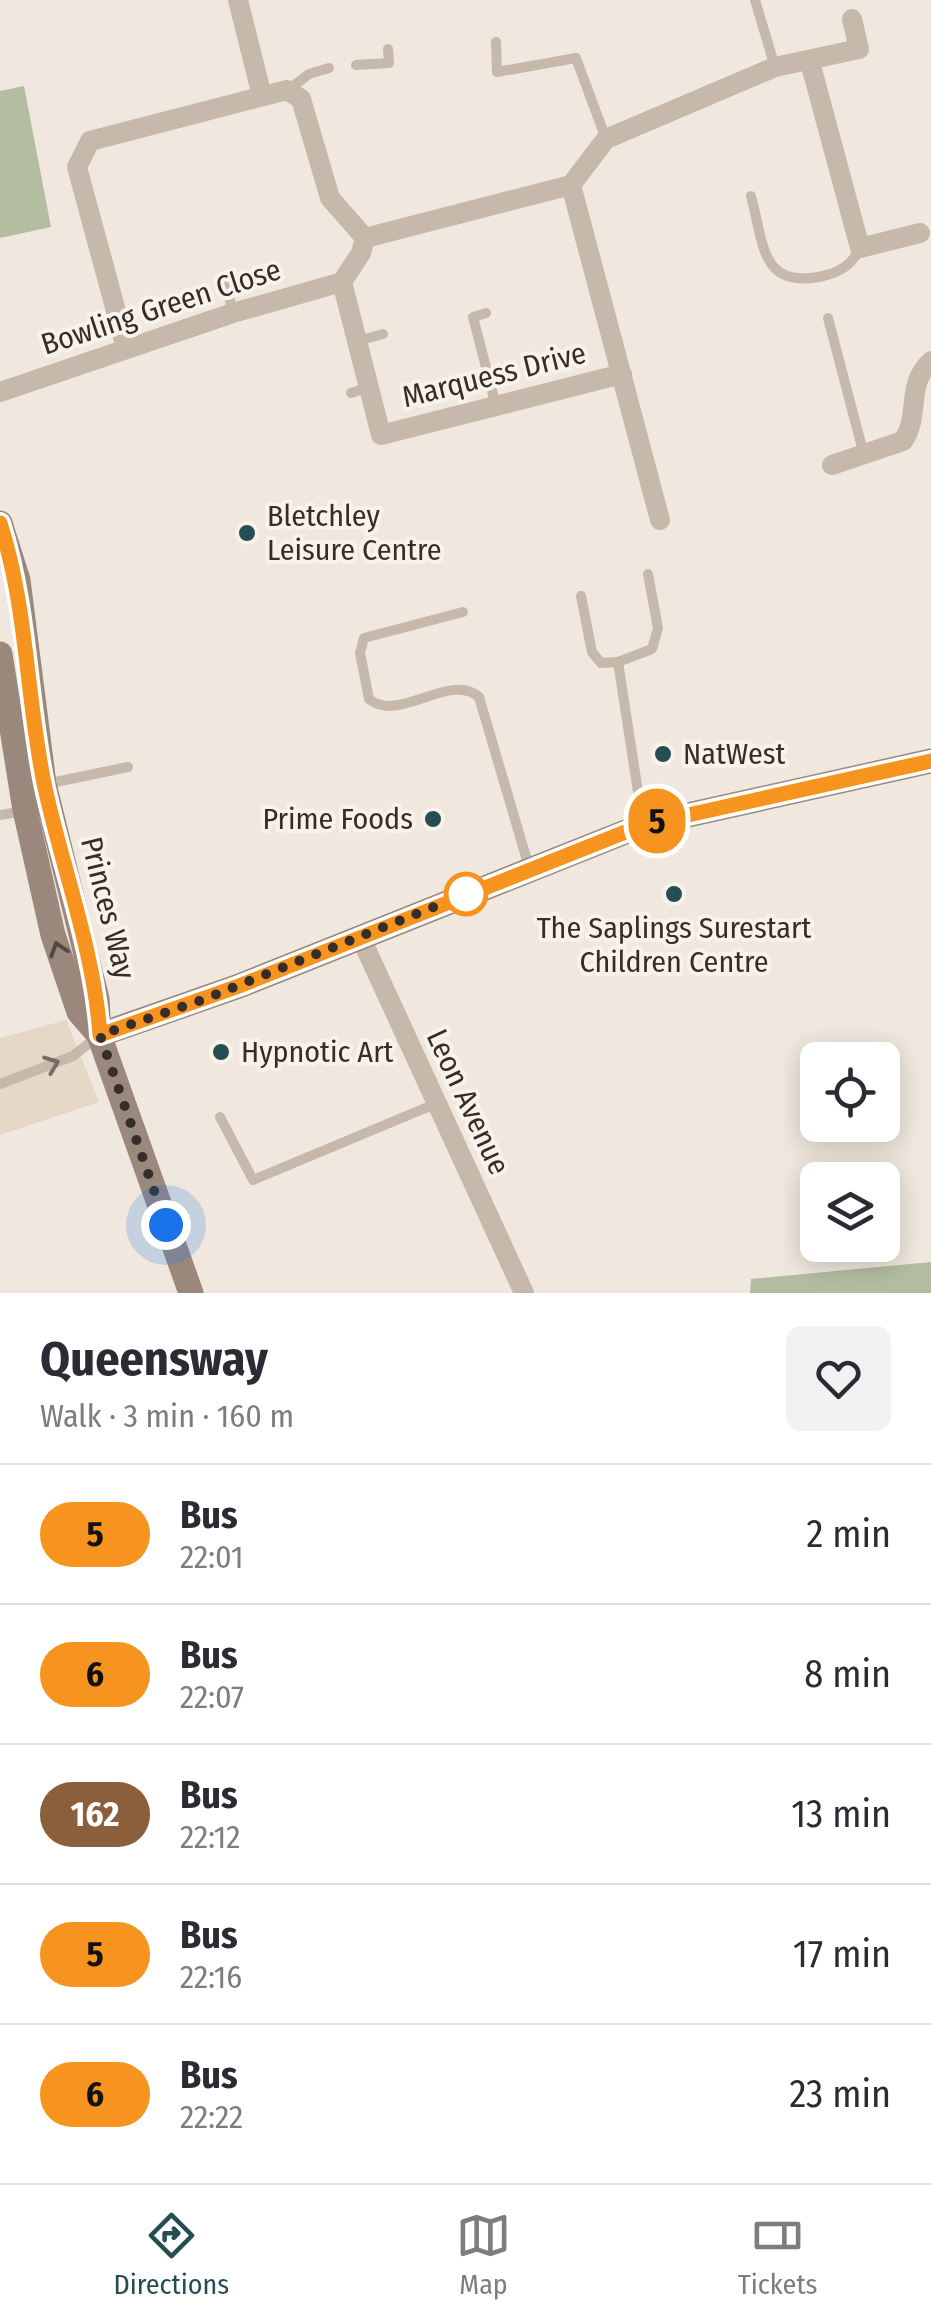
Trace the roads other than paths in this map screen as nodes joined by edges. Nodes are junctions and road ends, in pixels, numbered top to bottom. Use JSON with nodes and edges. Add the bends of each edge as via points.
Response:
{"nodes":[{"id":1,"x":238,"y":0,"type":"edge"},
{"id":2,"x":755,"y":0,"type":"edge"},
{"id":3,"x":852,"y":18,"type":"dead end"},
{"id":4,"x":496,"y":42,"type":"dead end"},
{"id":5,"x":388,"y":49,"type":"dead end"},
{"id":6,"x":810,"y":62,"type":"junction"},
{"id":7,"x":356,"y":65,"type":"dead end"},
{"id":8,"x":775,"y":67,"type":"junction"},
{"id":9,"x":329,"y":68,"type":"dead end"},
{"id":10,"x":287,"y":90,"type":"junction"},
{"id":11,"x":262,"y":96,"type":"junction"},
{"id":12,"x":606,"y":139,"type":"junction"},
{"id":13,"x":571,"y":185,"type":"junction"},
{"id":14,"x":751,"y":196,"type":"dead end"},
{"id":15,"x":920,"y":234,"type":"dead end"},
{"id":16,"x":363,"y":246,"type":"junction"},
{"id":17,"x":860,"y":248,"type":"junction"},
{"id":18,"x":225,"y":280,"type":"dead end"},
{"id":19,"x":342,"y":282,"type":"junction"},
{"id":20,"x":233,"y":313,"type":"junction"},
{"id":21,"x":486,"y":313,"type":"dead end"},
{"id":22,"x":828,"y":318,"type":"dead end"},
{"id":23,"x":383,"y":334,"type":"dead end"},
{"id":24,"x":357,"y":341,"type":"junction"},
{"id":25,"x":126,"y":348,"type":"junction"},
{"id":26,"x":931,"y":361,"type":"edge"},
{"id":27,"x":622,"y":374,"type":"junction"},
{"id":28,"x":0,"y":392,"type":"edge"},
{"id":29,"x":496,"y":406,"type":"junction"},
{"id":30,"x":864,"y":456,"type":"junction"},
{"id":31,"x":832,"y":466,"type":"dead end"},
{"id":32,"x":660,"y":520,"type":"dead end"},
{"id":33,"x":0,"y":522,"type":"edge"},
{"id":34,"x":648,"y":574,"type":"dead end"},
{"id":35,"x":581,"y":596,"type":"dead end"},
{"id":36,"x":463,"y":612,"type":"dead end"},
{"id":37,"x":0,"y":654,"type":"edge"},
{"id":38,"x":618,"y":662,"type":"junction"},
{"id":39,"x":931,"y":761,"type":"edge"},
{"id":40,"x":128,"y":767,"type":"dead end"},
{"id":41,"x":44,"y":784,"type":"junction"},
{"id":42,"x":13,"y":812,"type":"edge"},
{"id":43,"x":643,"y":825,"type":"junction"},
{"id":44,"x":530,"y":868,"type":"junction"},
{"id":45,"x":360,"y":936,"type":"junction"},
{"id":46,"x":100,"y":1035,"type":"junction"},
{"id":47,"x":0,"y":1084,"type":"edge"},
{"id":48,"x":435,"y":1104,"type":"junction"},
{"id":49,"x":220,"y":1117,"type":"dead end"},
{"id":50,"x":192,"y":1293,"type":"edge"},
{"id":51,"x":524,"y":1293,"type":"edge"}],
"edges":[{"from":1,"to":11,"type":"street"},
{"from":2,"to":8,"type":"lane"},
{"from":3,"to":6,"type":"street","via":[[859,50]]},
{"from":4,"to":12,"type":"lane","via":[[497,72],[576,58]]},
{"from":5,"to":7,"type":"lane","via":[[389,63]]},
{"from":6,"to":8,"type":"street"},
{"from":6,"to":17,"type":"street"},
{"from":8,"to":12,"type":"street"},
{"from":9,"to":10,"type":"lane"},
{"from":10,"to":11,"type":"street"},
{"from":10,"to":16,"type":"street","via":[[301,98],[330,198]]},
{"from":11,"to":25,"type":"street","via":[[90,141],[77,167]]},
{"from":12,"to":13,"type":"street"},
{"from":13,"to":16,"type":"street"},
{"from":13,"to":27,"type":"street","name":"Marquess Drive"},
{"from":14,"to":17,"type":"lane","via":[[770,264],[780,276],[798,280],[840,270]]},
{"from":15,"to":17,"type":"street"},
{"from":16,"to":19,"type":"street"},
{"from":18,"to":20,"type":"lane"},
{"from":19,"to":20,"type":"street","name":"Bowling Green Close"},
{"from":19,"to":24,"type":"street"},
{"from":20,"to":25,"type":"street","name":"Bowling Green Close"},
{"from":21,"to":29,"type":"lane","via":[[473,317]]},
{"from":22,"to":30,"type":"lane"},
{"from":23,"to":24,"type":"lane"},
{"from":24,"to":29,"type":"street","name":"Marquess Drive","via":[[360,390],[381,434]]},
{"from":25,"to":28,"type":"street","name":"Bowling Green Close"},
{"from":26,"to":30,"type":"street","via":[[915,383],[908,433],[890,449]]},
{"from":27,"to":29,"type":"street","name":"Marquess Drive"},
{"from":27,"to":32,"type":"street","name":"Marquess Drive"},
{"from":30,"to":31,"type":"street"},
{"from":33,"to":41,"type":"street","name":"Princes Way","via":[[18,580]]},
{"from":34,"to":38,"type":"lane","via":[[658,638],[652,650]]},
{"from":35,"to":38,"type":"lane","via":[[592,652],[601,663]]},
{"from":36,"to":44,"type":"lane","via":[[364,638],[368,699],[386,706],[465,690],[479,696]]},
{"from":37,"to":42,"type":"street","name":"Princes Way"},
{"from":38,"to":43,"type":"lane"},
{"from":39,"to":43,"type":"street"},
{"from":40,"to":41,"type":"lane"},
{"from":41,"to":46,"type":"street","name":"Princes Way","via":[[95,989]]},
{"from":46,"to":42,"type":"street","name":"Princes Way","one_way":true,"via":[[79,1012]]},
{"from":43,"to":44,"type":"street"},
{"from":44,"to":45,"type":"street"},
{"from":45,"to":46,"type":"street"},
{"from":45,"to":48,"type":"street","name":"Leon Avenue"},
{"from":47,"to":46,"type":"lane","one_way":true,"via":[[73,1056]]},
{"from":46,"to":50,"type":"street"},
{"from":48,"to":49,"type":"lane","via":[[253,1180]]},
{"from":48,"to":51,"type":"street","name":"Leon Avenue"}]}
